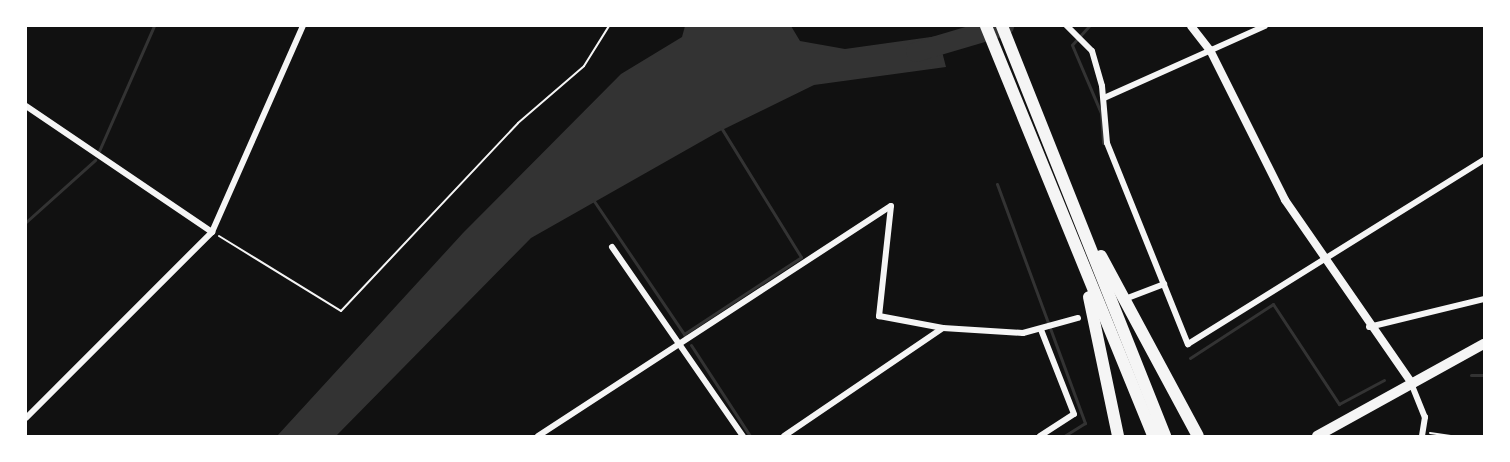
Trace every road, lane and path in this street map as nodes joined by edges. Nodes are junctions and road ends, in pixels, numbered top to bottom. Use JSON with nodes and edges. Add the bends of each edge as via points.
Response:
{"nodes":[{"id":1,"x":303,"y":26,"type":"edge"},
{"id":2,"x":609,"y":26,"type":"edge"},
{"id":3,"x":986,"y":26,"type":"edge"},
{"id":4,"x":1002,"y":26,"type":"edge"},
{"id":5,"x":1067,"y":26,"type":"edge"},
{"id":6,"x":1191,"y":26,"type":"edge"},
{"id":7,"x":1266,"y":26,"type":"edge"},
{"id":8,"x":1210,"y":50,"type":"junction"},
{"id":9,"x":1104,"y":98,"type":"junction"},
{"id":10,"x":26,"y":106,"type":"edge"},
{"id":11,"x":1025,"y":121,"type":"junction"},
{"id":12,"x":1041,"y":123,"type":"junction"},
{"id":13,"x":1485,"y":160,"type":"edge"},
{"id":14,"x":212,"y":232,"type":"junction"},
{"id":15,"x":612,"y":247,"type":"dead end"},
{"id":16,"x":1325,"y":259,"type":"junction"},
{"id":17,"x":1164,"y":284,"type":"junction"},
{"id":18,"x":1125,"y":299,"type":"dead end"},
{"id":19,"x":1485,"y":299,"type":"edge"},
{"id":20,"x":1078,"y":318,"type":"dead end"},
{"id":21,"x":1369,"y":327,"type":"junction"},
{"id":22,"x":943,"y":328,"type":"junction"},
{"id":23,"x":1041,"y":330,"type":"junction"},
{"id":24,"x":683,"y":344,"type":"junction"},
{"id":25,"x":1485,"y":344,"type":"edge"},
{"id":26,"x":1411,"y":382,"type":"junction"},
{"id":27,"x":26,"y":418,"type":"edge"},
{"id":28,"x":1196,"y":434,"type":"edge"},
{"id":29,"x":1423,"y":434,"type":"edge"},
{"id":30,"x":1118,"y":435,"type":"edge"},
{"id":31,"x":538,"y":436,"type":"edge"},
{"id":32,"x":743,"y":436,"type":"edge"},
{"id":33,"x":783,"y":436,"type":"edge"},
{"id":34,"x":1040,"y":436,"type":"edge"},
{"id":35,"x":1153,"y":436,"type":"edge"},
{"id":36,"x":1165,"y":436,"type":"edge"},
{"id":37,"x":1317,"y":436,"type":"edge"},
{"id":38,"x":1451,"y":436,"type":"edge"}],
"edges":[{"from":1,"to":14,"type":"street"},
{"from":2,"to":14,"type":"path","via":[[584,66],[518,123],[341,311]]},
{"from":3,"to":11,"type":"highway"},
{"from":4,"to":12,"type":"highway"},
{"from":5,"to":9,"type":"street","via":[[1092,51]]},
{"from":6,"to":8,"type":"street"},
{"from":7,"to":8,"type":"street"},
{"from":8,"to":9,"type":"street"},
{"from":8,"to":16,"type":"street","via":[[1262,158]]},
{"from":9,"to":17,"type":"street","via":[[1107,143]]},
{"from":10,"to":14,"type":"street"},
{"from":11,"to":30,"type":"highway","via":[[1091,304]]},
{"from":11,"to":35,"type":"highway"},
{"from":12,"to":28,"type":"highway","via":[[1119,293]]},
{"from":12,"to":36,"type":"highway"},
{"from":13,"to":16,"type":"street"},
{"from":14,"to":27,"type":"street"},
{"from":15,"to":24,"type":"street"},
{"from":16,"to":17,"type":"street","via":[[1188,344]]},
{"from":16,"to":21,"type":"street"},
{"from":17,"to":18,"type":"street"},
{"from":19,"to":21,"type":"street"},
{"from":20,"to":23,"type":"street"},
{"from":21,"to":26,"type":"street"},
{"from":22,"to":23,"type":"street"},
{"from":22,"to":24,"type":"street","via":[[879,316],[891,206]]},
{"from":22,"to":33,"type":"street"},
{"from":23,"to":34,"type":"street","via":[[1074,414]]},
{"from":24,"to":31,"type":"street"},
{"from":24,"to":32,"type":"street"},
{"from":25,"to":26,"type":"highway"},
{"from":26,"to":29,"type":"street","via":[[1425,417]]},
{"from":26,"to":37,"type":"highway"},
{"from":29,"to":38,"type":"path"}]}
